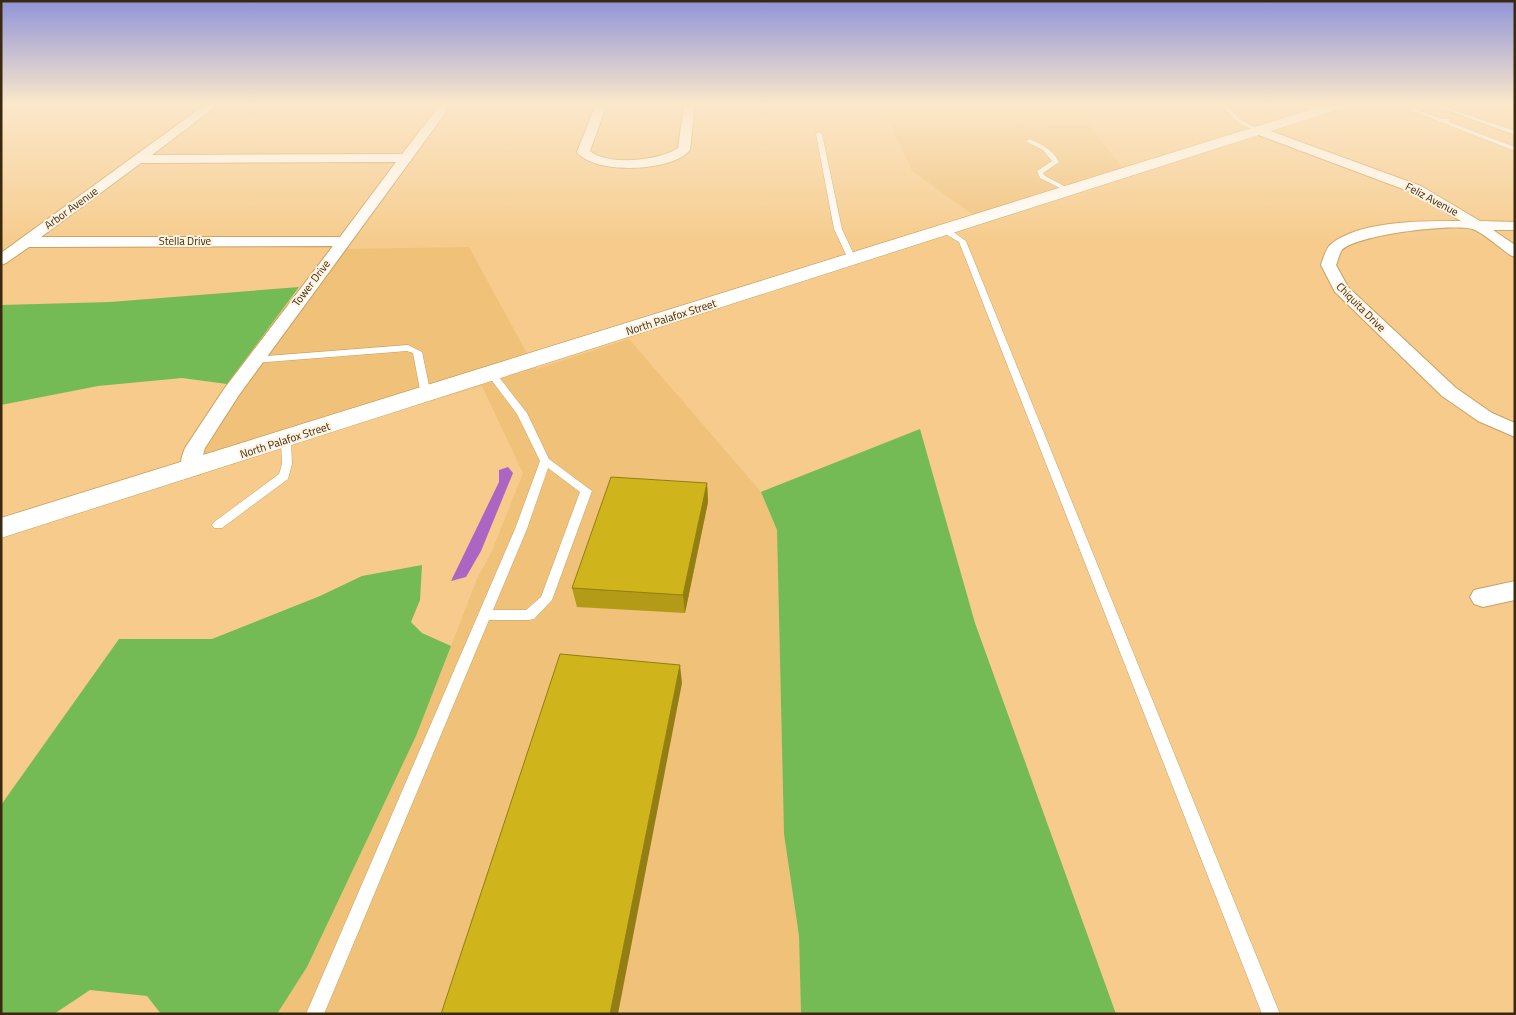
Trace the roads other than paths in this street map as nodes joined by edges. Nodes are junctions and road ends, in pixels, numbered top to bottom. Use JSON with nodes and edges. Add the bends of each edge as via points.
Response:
{"nodes":[{"id":1,"x":148,"y":151,"type":"edge"},
{"id":2,"x":410,"y":151,"type":"edge"},
{"id":3,"x":584,"y":151,"type":"edge"},
{"id":4,"x":681,"y":151,"type":"edge"},
{"id":5,"x":822,"y":151,"type":"edge"},
{"id":6,"x":1047,"y":151,"type":"edge"},
{"id":7,"x":1190,"y":151,"type":"edge"},
{"id":8,"x":1315,"y":151,"type":"edge"},
{"id":9,"x":405,"y":158,"type":"junction"},
{"id":10,"x":138,"y":159,"type":"junction"},
{"id":11,"x":1068,"y":190,"type":"junction"},
{"id":12,"x":1477,"y":225,"type":"junction"},
{"id":13,"x":1515,"y":226,"type":"edge"},
{"id":14,"x":945,"y":230,"type":"junction"},
{"id":15,"x":343,"y":240,"type":"junction"},
{"id":16,"x":26,"y":242,"type":"junction"},
{"id":17,"x":1515,"y":252,"type":"edge"},
{"id":18,"x":852,"y":259,"type":"junction"},
{"id":19,"x":1,"y":260,"type":"edge"},
{"id":20,"x":254,"y":360,"type":"junction"},
{"id":21,"x":492,"y":374,"type":"junction"},
{"id":22,"x":426,"y":395,"type":"junction"},
{"id":23,"x":1515,"y":431,"type":"edge"},
{"id":24,"x":286,"y":440,"type":"junction"},
{"id":25,"x":545,"y":461,"type":"junction"},
{"id":26,"x":192,"y":469,"type":"junction"},
{"id":27,"x":218,"y":525,"type":"dead end"},
{"id":28,"x":1,"y":528,"type":"edge"},
{"id":29,"x":1515,"y":590,"type":"edge"},
{"id":30,"x":1483,"y":597,"type":"dead end"},
{"id":31,"x":484,"y":615,"type":"junction"},
{"id":32,"x":315,"y":1014,"type":"edge"},
{"id":33,"x":1271,"y":1014,"type":"edge"}],
"edges":[{"from":1,"to":10,"type":"street","name":"Arbor Avenue"},
{"from":2,"to":9,"type":"street","name":"Tower Drive"},
{"from":3,"to":4,"type":"street","via":[[586,155],[608,162],[646,162],[665,160]]},
{"from":5,"to":18,"type":"lane","via":[[838,230]]},
{"from":6,"to":11,"type":"lane","via":[[1056,162],[1039,172],[1042,177]]},
{"from":7,"to":11,"type":"main road","name":"North Palafox Street"},
{"from":8,"to":12,"type":"street","name":"Feliz Avenue","via":[[1408,186]]},
{"from":9,"to":10,"type":"street"},
{"from":9,"to":15,"type":"street","name":"Tower Drive"},
{"from":10,"to":16,"type":"street","name":"Arbor Avenue"},
{"from":11,"to":14,"type":"main road","name":"North Palafox Street"},
{"from":12,"to":13,"type":"street","name":"Chiquita Drive"},
{"from":12,"to":17,"type":"street","name":"Feliz Avenue"},
{"from":12,"to":23,"type":"street","name":"Chiquita Drive","via":[[1366,233],[1340,242],[1327,259],[1327,267],[1341,288],[1449,392],[1485,417]]},
{"from":14,"to":18,"type":"main road","name":"North Palafox Street"},
{"from":14,"to":33,"type":"lane","via":[[962,241]]},
{"from":15,"to":16,"type":"street","name":"Stella Drive"},
{"from":15,"to":20,"type":"street","name":"Tower Drive"},
{"from":16,"to":19,"type":"street","name":"Arbor Avenue"},
{"from":18,"to":21,"type":"main road","name":"North Palafox Street"},
{"from":20,"to":22,"type":"lane","via":[[408,348],[417,352]]},
{"from":20,"to":26,"type":"street","name":"Tower Drive","via":[[195,448]]},
{"from":21,"to":22,"type":"main road","name":"North Palafox Street"},
{"from":21,"to":25,"type":"lane","via":[[522,413]]},
{"from":22,"to":24,"type":"main road","name":"North Palafox Street"},
{"from":24,"to":26,"type":"main road","name":"North Palafox Street"},
{"from":24,"to":27,"type":"lane","via":[[284,476]]},
{"from":25,"to":31,"type":"lane","via":[[521,530]]},
{"from":25,"to":31,"type":"lane","via":[[586,490],[546,600],[528,615]]},
{"from":26,"to":28,"type":"main road","name":"North Palafox Street"},
{"from":29,"to":30,"type":"street"},
{"from":31,"to":32,"type":"lane"}]}
